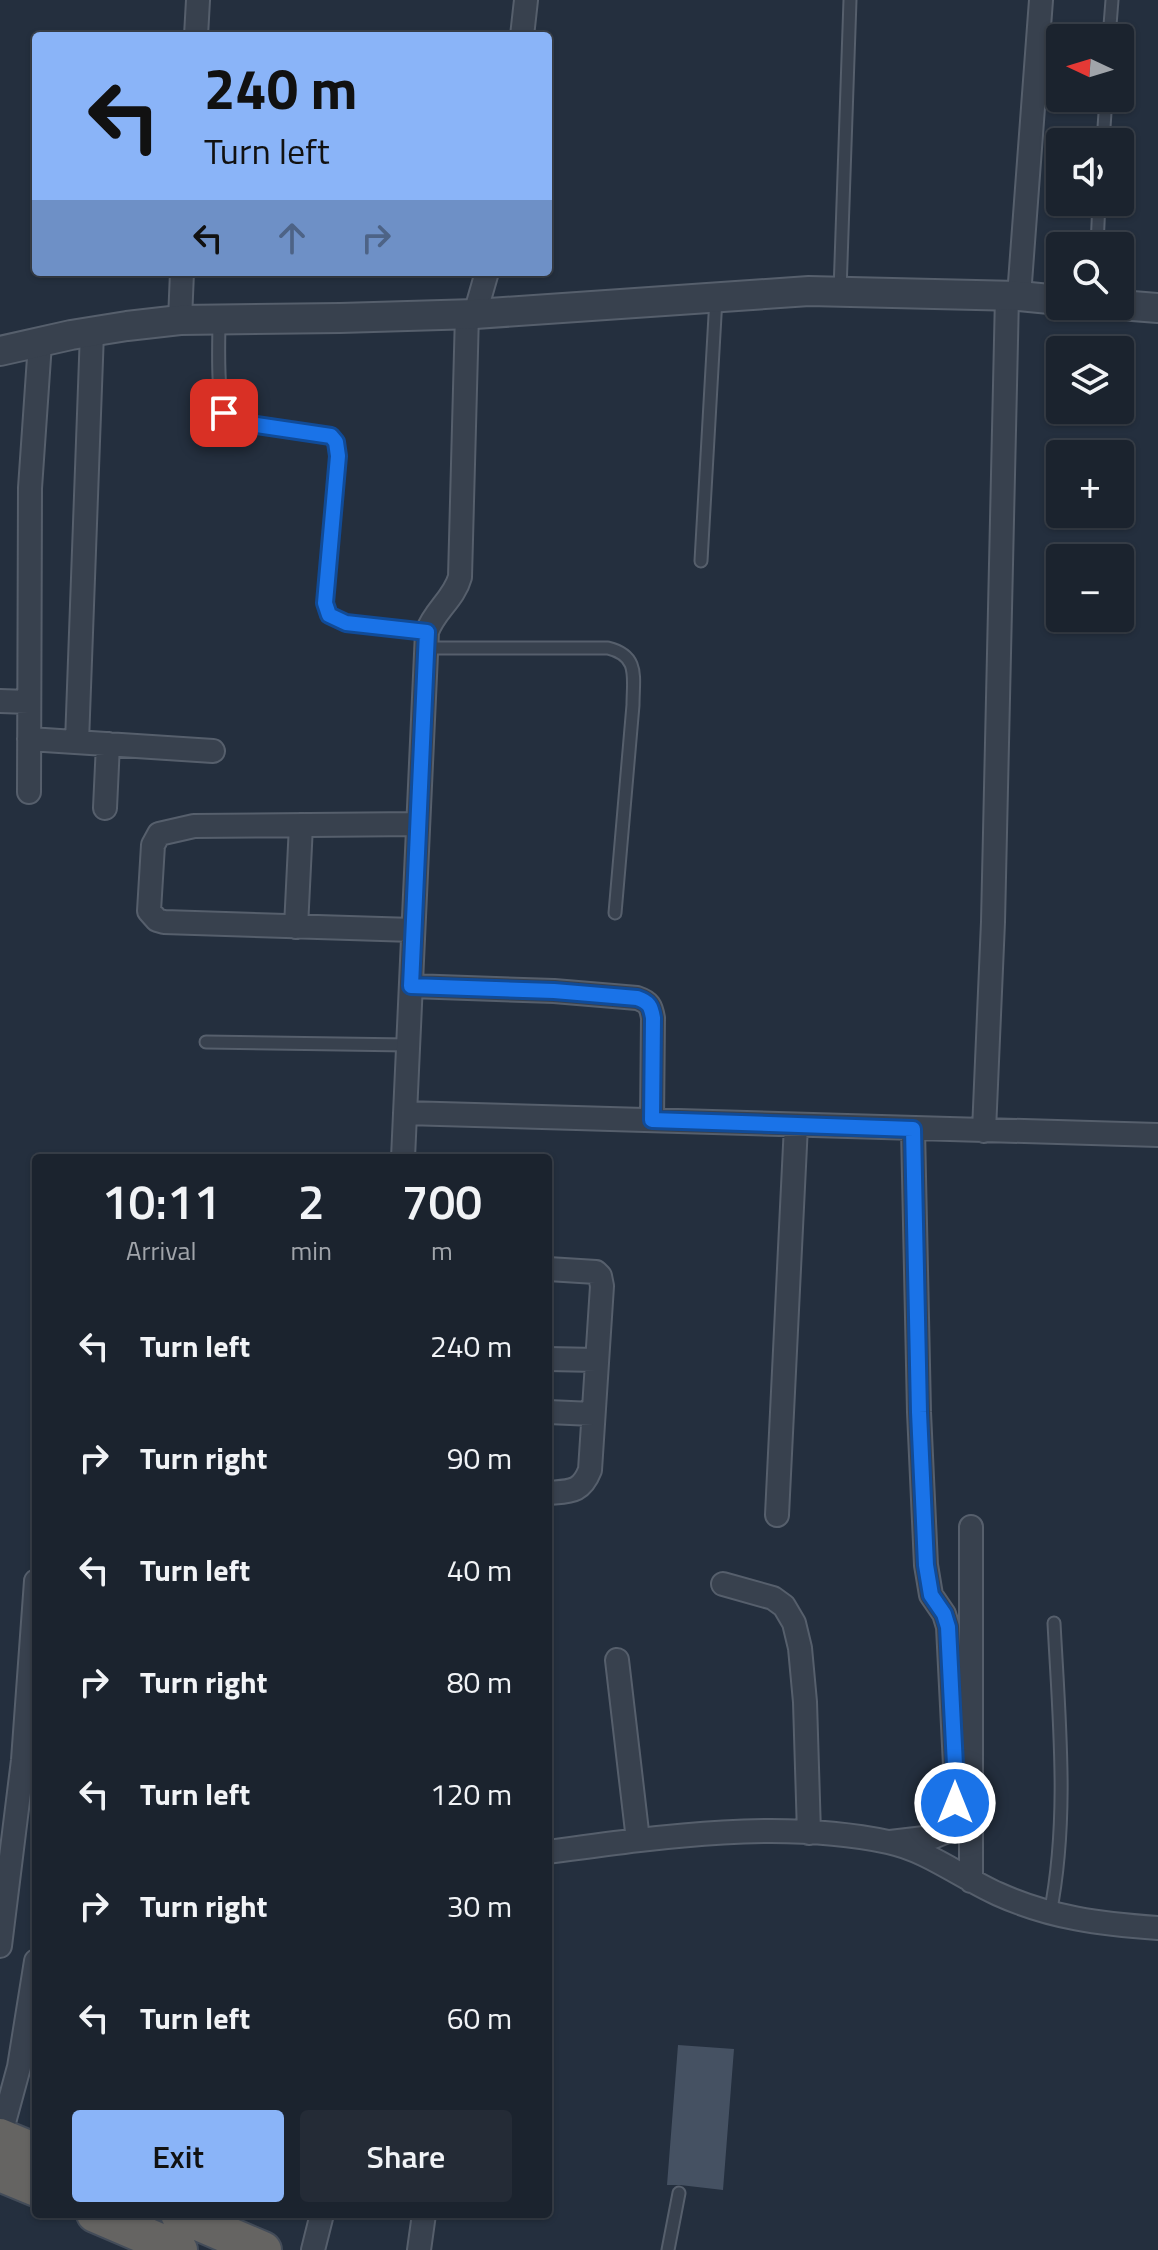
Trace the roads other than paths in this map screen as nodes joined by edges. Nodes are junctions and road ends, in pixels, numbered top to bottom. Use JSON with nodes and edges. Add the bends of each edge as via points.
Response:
{"nodes":[{"id":1,"x":198,"y":0,"type":"edge"},
{"id":2,"x":524,"y":0,"type":"edge"},
{"id":3,"x":850,"y":0,"type":"edge"},
{"id":4,"x":1041,"y":0,"type":"edge"},
{"id":5,"x":1112,"y":0,"type":"edge"},
{"id":6,"x":1110,"y":24,"type":"edge"},
{"id":7,"x":196,"y":32,"type":"edge"},
{"id":8,"x":522,"y":32,"type":"edge"},
{"id":9,"x":182,"y":276,"type":"edge"},
{"id":10,"x":485,"y":276,"type":"edge"},
{"id":11,"x":840,"y":291,"type":"junction"},
{"id":12,"x":1013,"y":296,"type":"junction"},
{"id":13,"x":716,"y":297,"type":"junction"},
{"id":14,"x":1046,"y":299,"type":"edge"},
{"id":15,"x":1134,"y":306,"type":"edge"},
{"id":16,"x":1158,"y":308,"type":"edge"},
{"id":17,"x":471,"y":314,"type":"junction"},
{"id":18,"x":180,"y":320,"type":"junction"},
{"id":19,"x":219,"y":320,"type":"junction"},
{"id":20,"x":92,"y":332,"type":"junction"},
{"id":21,"x":40,"y":343,"type":"junction"},
{"id":22,"x":0,"y":351,"type":"edge"},
{"id":23,"x":701,"y":561,"type":"dead end"},
{"id":24,"x":427,"y":640,"type":"junction"},
{"id":25,"x":0,"y":701,"type":"edge"},
{"id":26,"x":29,"y":702,"type":"junction"},
{"id":27,"x":29,"y":739,"type":"junction"},
{"id":28,"x":77,"y":742,"type":"junction"},
{"id":29,"x":108,"y":744,"type":"junction"},
{"id":30,"x":213,"y":751,"type":"dead end"},
{"id":31,"x":29,"y":792,"type":"dead end"},
{"id":32,"x":105,"y":808,"type":"dead end"},
{"id":33,"x":418,"y":824,"type":"junction"},
{"id":34,"x":301,"y":825,"type":"junction"},
{"id":35,"x":615,"y":913,"type":"dead end"},
{"id":36,"x":296,"y":927,"type":"junction"},
{"id":37,"x":413,"y":930,"type":"junction"},
{"id":38,"x":411,"y":986,"type":"junction"},
{"id":39,"x":206,"y":1042,"type":"dead end"},
{"id":40,"x":408,"y":1045,"type":"junction"},
{"id":41,"x":405,"y":1113,"type":"junction"},
{"id":42,"x":652,"y":1120,"type":"junction"},
{"id":43,"x":796,"y":1125,"type":"junction"},
{"id":44,"x":913,"y":1129,"type":"junction"},
{"id":45,"x":984,"y":1131,"type":"junction"},
{"id":46,"x":1158,"y":1135,"type":"edge"},
{"id":47,"x":403,"y":1154,"type":"edge"},
{"id":48,"x":552,"y":1269,"type":"edge"},
{"id":49,"x":552,"y":1359,"type":"edge"},
{"id":50,"x":597,"y":1360,"type":"junction"},
{"id":51,"x":552,"y":1412,"type":"edge"},
{"id":52,"x":593,"y":1414,"type":"junction"},
{"id":53,"x":552,"y":1492,"type":"edge"},
{"id":54,"x":777,"y":1515,"type":"dead end"},
{"id":55,"x":971,"y":1527,"type":"dead end"},
{"id":56,"x":723,"y":1584,"type":"dead end"},
{"id":57,"x":1054,"y":1623,"type":"dead end"},
{"id":58,"x":32,"y":1636,"type":"edge"},
{"id":59,"x":617,"y":1660,"type":"dead end"},
{"id":60,"x":809,"y":1833,"type":"junction"},
{"id":61,"x":638,"y":1840,"type":"junction"},
{"id":62,"x":890,"y":1842,"type":"junction"},
{"id":63,"x":552,"y":1851,"type":"edge"},
{"id":64,"x":971,"y":1881,"type":"junction"},
{"id":65,"x":1050,"y":1914,"type":"junction"},
{"id":66,"x":1158,"y":1928,"type":"edge"},
{"id":67,"x":0,"y":1946,"type":"edge"},
{"id":68,"x":32,"y":1986,"type":"edge"},
{"id":69,"x":0,"y":2137,"type":"edge"},
{"id":70,"x":32,"y":2150,"type":"edge"},
{"id":71,"x":0,"y":2173,"type":"edge"},
{"id":72,"x":32,"y":2186,"type":"edge"},
{"id":73,"x":679,"y":2193,"type":"dead end"},
{"id":74,"x":104,"y":2218,"type":"edge"},
{"id":75,"x":188,"y":2218,"type":"edge"},
{"id":76,"x":321,"y":2218,"type":"edge"},
{"id":77,"x":423,"y":2218,"type":"edge"},
{"id":78,"x":179,"y":2250,"type":"edge"},
{"id":79,"x":263,"y":2250,"type":"edge"},
{"id":80,"x":313,"y":2250,"type":"edge"},
{"id":81,"x":419,"y":2250,"type":"edge"},
{"id":82,"x":668,"y":2250,"type":"edge"}],
"edges":[{"from":1,"to":7,"type":"street"},
{"from":2,"to":8,"type":"street"},
{"from":3,"to":11,"type":"lane"},
{"from":4,"to":12,"type":"street"},
{"from":5,"to":6,"type":"lane"},
{"from":9,"to":18,"type":"street"},
{"from":10,"to":17,"type":"street"},
{"from":11,"to":12,"type":"street"},
{"from":11,"to":13,"type":"street"},
{"from":12,"to":14,"type":"street"},
{"from":12,"to":45,"type":"street"},
{"from":13,"to":17,"type":"street"},
{"from":13,"to":23,"type":"lane"},
{"from":15,"to":16,"type":"street"},
{"from":17,"to":19,"type":"street"},
{"from":17,"to":24,"type":"street","via":[[460,577],[430,622]]},
{"from":18,"to":19,"type":"street"},
{"from":18,"to":20,"type":"street"},
{"from":19,"to":24,"type":"lane","via":[[224,413],[243,423],[324,434],[336,442],[325,603],[329,615]]},
{"from":20,"to":21,"type":"street"},
{"from":20,"to":28,"type":"street"},
{"from":21,"to":22,"type":"street"},
{"from":21,"to":26,"type":"street","via":[[30,488]]},
{"from":24,"to":33,"type":"street"},
{"from":24,"to":35,"type":"lane","via":[[608,648],[630,659],[633,705]]},
{"from":25,"to":26,"type":"street"},
{"from":26,"to":27,"type":"street"},
{"from":27,"to":28,"type":"street"},
{"from":27,"to":31,"type":"street"},
{"from":28,"to":29,"type":"street"},
{"from":29,"to":30,"type":"street"},
{"from":29,"to":32,"type":"street"},
{"from":33,"to":34,"type":"street"},
{"from":33,"to":37,"type":"street"},
{"from":34,"to":36,"type":"street"},
{"from":34,"to":36,"type":"street","via":[[194,826],[159,834],[153,845],[149,911],[164,922]]},
{"from":36,"to":37,"type":"street"},
{"from":37,"to":38,"type":"street"},
{"from":38,"to":40,"type":"street"},
{"from":38,"to":42,"type":"street","via":[[554,991],[646,1001],[653,1018]]},
{"from":39,"to":40,"type":"lane"},
{"from":40,"to":41,"type":"street"},
{"from":41,"to":42,"type":"street"},
{"from":41,"to":47,"type":"street"},
{"from":42,"to":43,"type":"street"},
{"from":43,"to":44,"type":"street"},
{"from":43,"to":54,"type":"street"},
{"from":44,"to":45,"type":"street"},
{"from":44,"to":62,"type":"street","via":[[926,1565],[931,1595],[948,1627],[956,1785],[953,1822],[945,1832]]},
{"from":45,"to":46,"type":"street"},
{"from":48,"to":50,"type":"street","via":[[589,1270],[600,1276]]},
{"from":49,"to":50,"type":"street"},
{"from":50,"to":52,"type":"street"},
{"from":51,"to":52,"type":"street"},
{"from":52,"to":53,"type":"street","via":[[585,1482],[577,1489]]},
{"from":55,"to":64,"type":"street"},
{"from":56,"to":60,"type":"street","via":[[773,1598],[794,1623],[805,1702]]},
{"from":57,"to":65,"type":"lane","via":[[1061,1828]]},
{"from":58,"to":67,"type":"street"},
{"from":59,"to":61,"type":"street"},
{"from":60,"to":61,"type":"street"},
{"from":60,"to":62,"type":"street"},
{"from":61,"to":63,"type":"street"},
{"from":62,"to":64,"type":"street"},
{"from":64,"to":65,"type":"street"},
{"from":65,"to":66,"type":"street"},
{"from":68,"to":69,"type":"street","via":[[19,2067]]},
{"from":69,"to":70,"type":"highway"},
{"from":71,"to":72,"type":"highway"},
{"from":73,"to":82,"type":"lane"},
{"from":74,"to":78,"type":"highway"},
{"from":75,"to":79,"type":"highway"},
{"from":76,"to":80,"type":"street"},
{"from":77,"to":81,"type":"street"}]}
